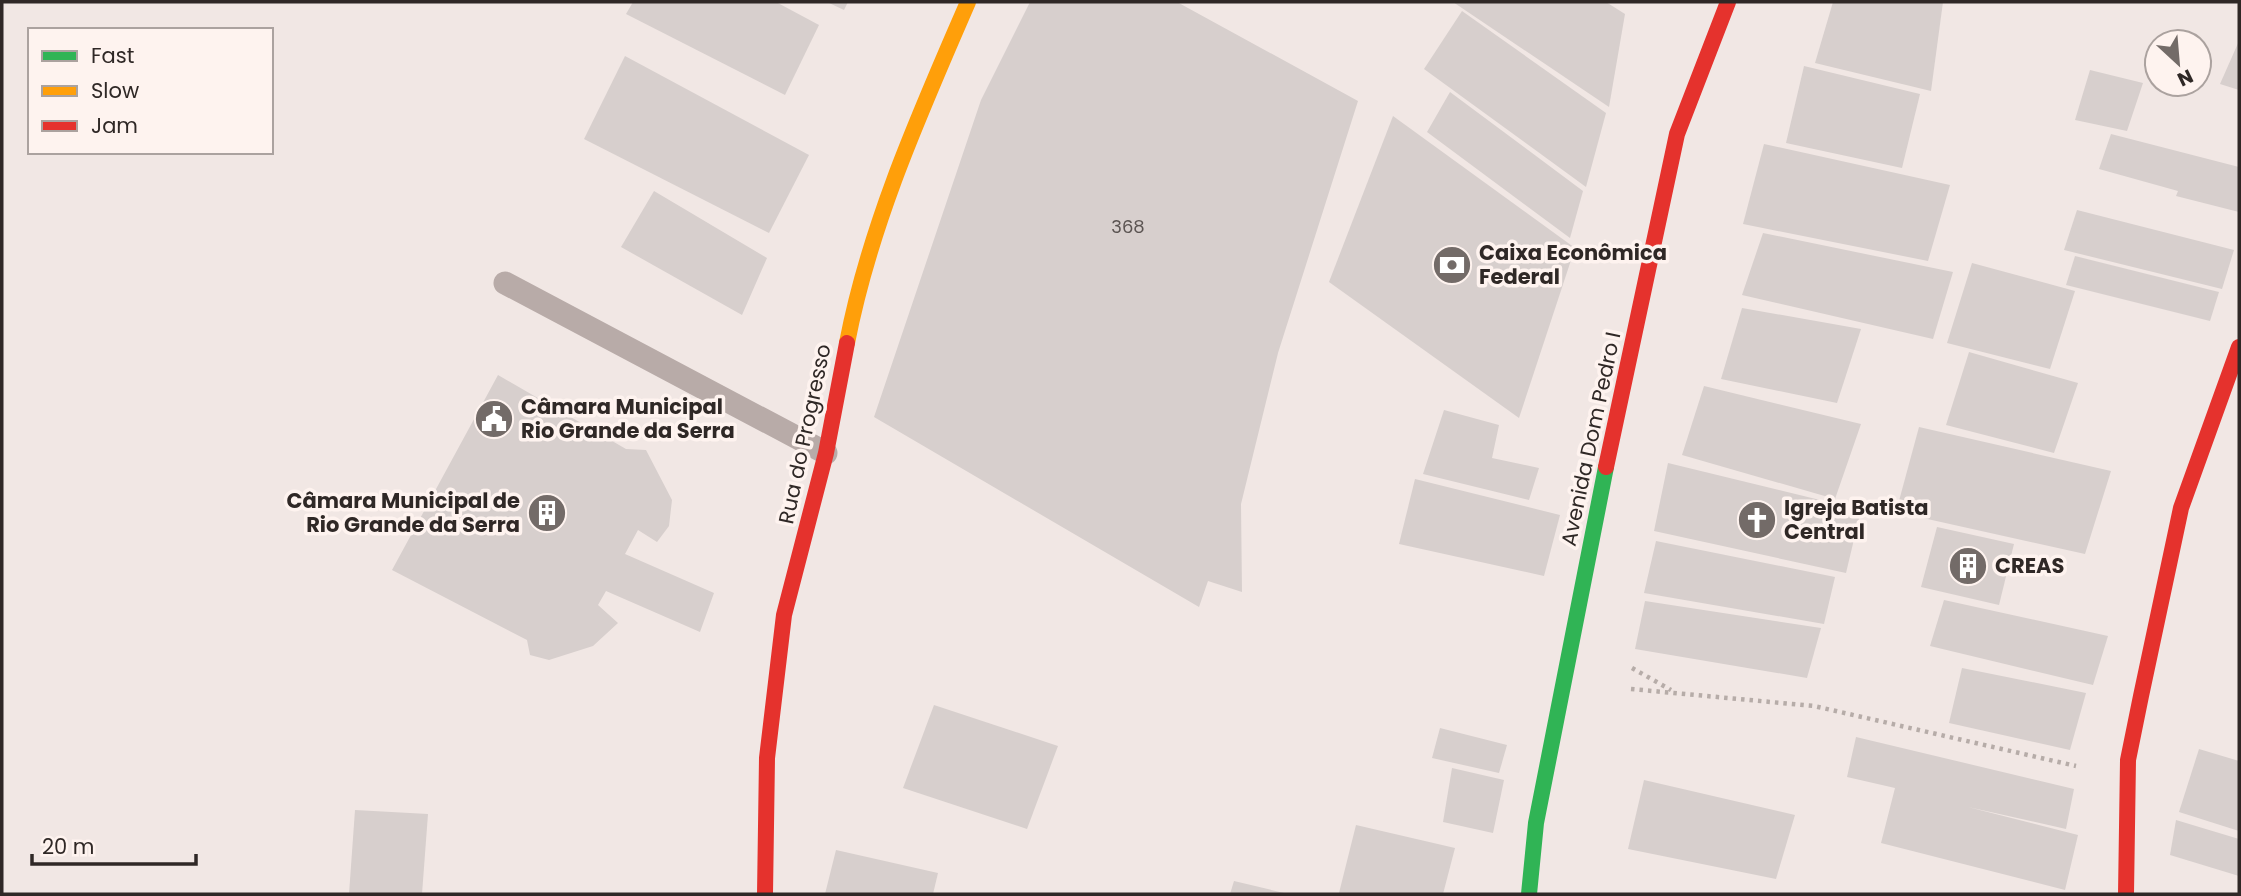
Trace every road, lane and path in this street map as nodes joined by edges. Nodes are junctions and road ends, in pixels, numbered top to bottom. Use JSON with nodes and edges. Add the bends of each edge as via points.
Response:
{"nodes":[{"id":1,"x":968,"y":2,"type":"edge"},
{"id":2,"x":1728,"y":2,"type":"edge"},
{"id":3,"x":505,"y":283,"type":"dead end"},
{"id":4,"x":2239,"y":347,"type":"edge"},
{"id":5,"x":826,"y":453,"type":"junction"},
{"id":6,"x":1632,"y":668,"type":"dead end"},
{"id":7,"x":1630,"y":689,"type":"dead end"},
{"id":8,"x":1674,"y":693,"type":"junction"},
{"id":9,"x":2076,"y":766,"type":"dead end"},
{"id":10,"x":765,"y":894,"type":"edge"},
{"id":11,"x":1529,"y":894,"type":"edge"},
{"id":12,"x":2126,"y":894,"type":"edge"}],
"edges":[{"from":1,"to":5,"type":"main road","name":"Rua do Progresso","via":[[900,161],[856,296]]},
{"from":2,"to":11,"type":"main road","name":"Avenida Dom Pedro I","via":[[1677,134],[1538,809]]},
{"from":3,"to":5,"type":"lane"},
{"from":4,"to":12,"type":"main road","via":[[2181,508],[2141,696],[2128,761]]},
{"from":5,"to":10,"type":"main road","name":"Rua do Progresso","via":[[784,615],[767,758]]},
{"from":6,"to":8,"type":"path"},
{"from":7,"to":8,"type":"path"},
{"from":8,"to":9,"type":"path","via":[[1814,706]]}]}
